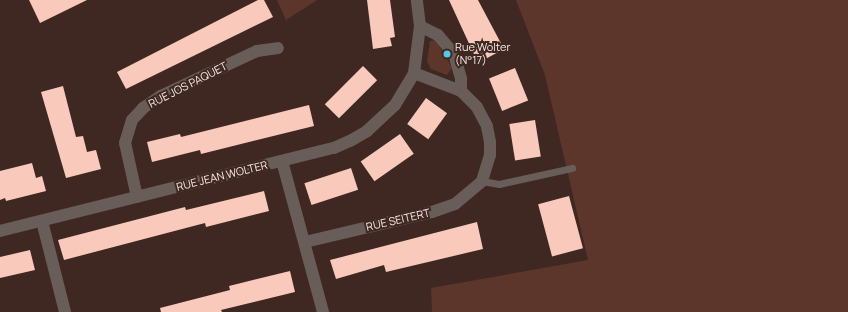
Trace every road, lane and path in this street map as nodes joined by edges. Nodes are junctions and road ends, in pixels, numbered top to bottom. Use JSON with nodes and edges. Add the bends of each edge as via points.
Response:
{"nodes":[{"id":1,"x":417,"y":0,"type":"edge"},
{"id":2,"x":420,"y":26,"type":"junction"},
{"id":3,"x":278,"y":48,"type":"dead end"},
{"id":4,"x":414,"y":73,"type":"junction"},
{"id":5,"x":460,"y":91,"type":"junction"},
{"id":6,"x":282,"y":161,"type":"junction"},
{"id":7,"x":572,"y":168,"type":"dead end"},
{"id":8,"x":482,"y":181,"type":"junction"},
{"id":9,"x":137,"y":197,"type":"junction"},
{"id":10,"x":42,"y":221,"type":"junction"},
{"id":11,"x":0,"y":231,"type":"edge"},
{"id":12,"x":305,"y":242,"type":"junction"},
{"id":13,"x":320,"y":311,"type":"edge"},
{"id":14,"x":65,"y":312,"type":"edge"}],
"edges":[{"from":1,"to":2,"type":"street","name":"RUE JEAN WOLTER"},
{"from":2,"to":4,"type":"street","name":"RUE JEAN WOLTER"},
{"from":2,"to":5,"type":"street","via":[[438,35],[454,54],[461,79]]},
{"from":3,"to":9,"type":"street","name":"RUE JOS PAQUET","via":[[257,51],[161,96],[143,108],[132,120],[125,143]]},
{"from":4,"to":5,"type":"street"},
{"from":4,"to":6,"type":"street","name":"RUE JEAN WOLTER","via":[[395,105],[366,131],[334,148]]},
{"from":5,"to":8,"type":"street","via":[[477,107],[487,126],[490,155]]},
{"from":6,"to":9,"type":"street","name":"RUE JEAN WOLTER"},
{"from":6,"to":12,"type":"street"},
{"from":7,"to":8,"type":"lane","via":[[499,184]]},
{"from":8,"to":12,"type":"street","name":"RUE SEITERT","via":[[455,204]]},
{"from":9,"to":10,"type":"street","name":"RUE JEAN WOLTER"},
{"from":10,"to":11,"type":"street","name":"RUE JEAN WOLTER"},
{"from":10,"to":14,"type":"street"},
{"from":12,"to":13,"type":"street"}]}
